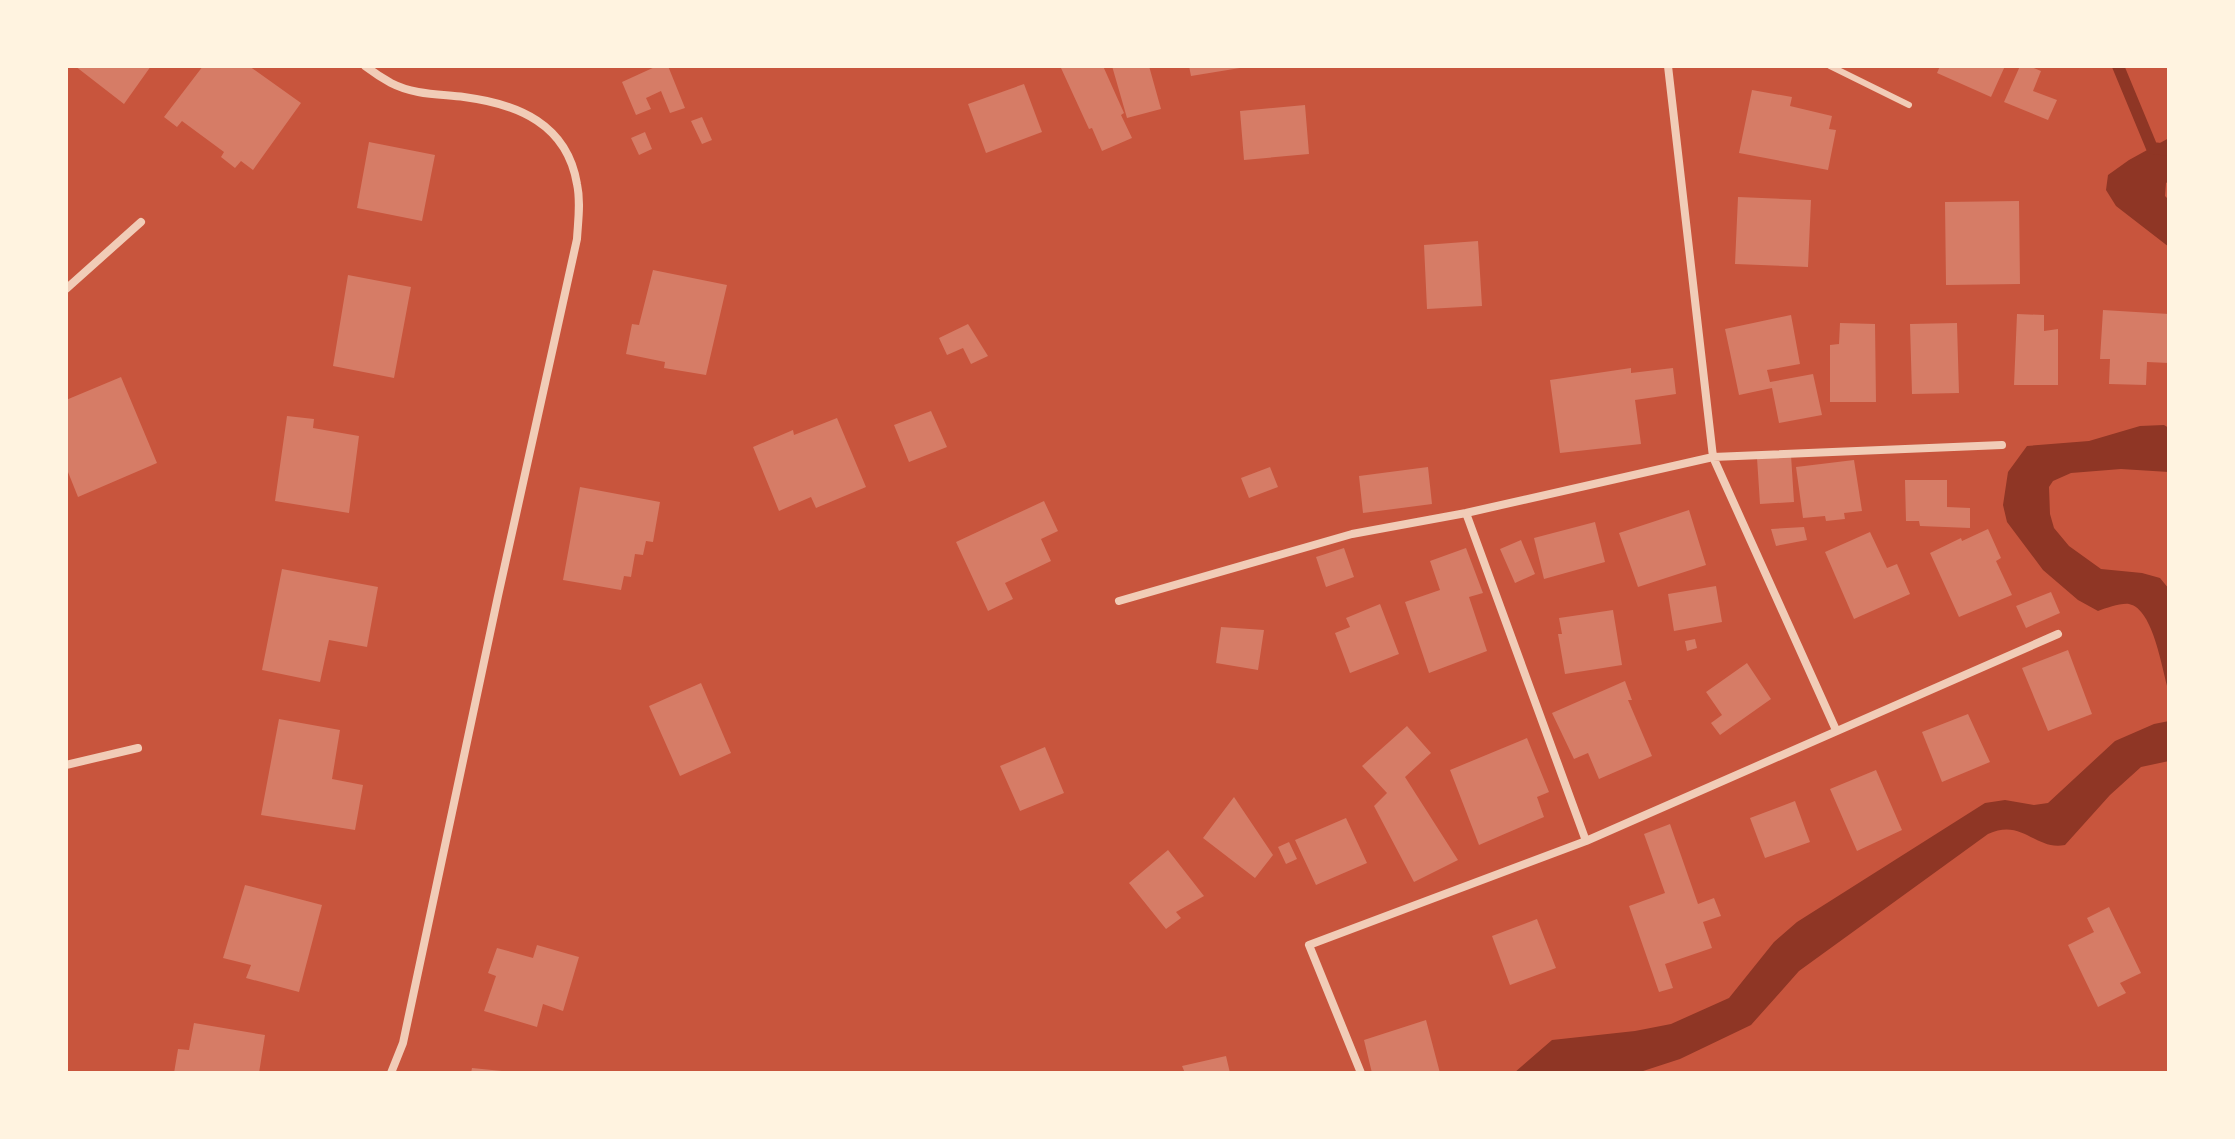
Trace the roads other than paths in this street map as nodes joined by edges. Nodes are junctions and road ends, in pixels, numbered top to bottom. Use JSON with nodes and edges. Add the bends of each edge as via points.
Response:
{"nodes":[{"id":1,"x":365,"y":66,"type":"edge"},
{"id":2,"x":1668,"y":66,"type":"edge"},
{"id":3,"x":1830,"y":66,"type":"edge"},
{"id":4,"x":1909,"y":105,"type":"dead end"},
{"id":5,"x":141,"y":222,"type":"dead end"},
{"id":6,"x":66,"y":289,"type":"edge"},
{"id":7,"x":2002,"y":445,"type":"dead end"},
{"id":8,"x":1713,"y":457,"type":"junction"},
{"id":9,"x":1466,"y":513,"type":"junction"},
{"id":10,"x":1119,"y":601,"type":"dead end"},
{"id":11,"x":2058,"y":634,"type":"dead end"},
{"id":12,"x":1836,"y":730,"type":"junction"},
{"id":13,"x":138,"y":748,"type":"dead end"},
{"id":14,"x":66,"y":765,"type":"edge"},
{"id":15,"x":1586,"y":841,"type":"junction"},
{"id":16,"x":391,"y":1073,"type":"edge"},
{"id":17,"x":1361,"y":1073,"type":"edge"}],
"edges":[{"from":1,"to":16,"type":"street","via":[[392,84],[429,95],[490,101],[521,111],[562,144],[573,166],[578,197],[577,239],[403,1043]]},
{"from":2,"to":8,"type":"street"},
{"from":3,"to":4,"type":"lane"},
{"from":5,"to":6,"type":"street"},
{"from":7,"to":8,"type":"street"},
{"from":8,"to":9,"type":"street"},
{"from":8,"to":12,"type":"street"},
{"from":9,"to":10,"type":"street","via":[[1352,534]]},
{"from":9,"to":15,"type":"street"},
{"from":11,"to":12,"type":"street"},
{"from":12,"to":15,"type":"street"},
{"from":13,"to":14,"type":"street"},
{"from":15,"to":17,"type":"street","via":[[1309,945]]}]}
